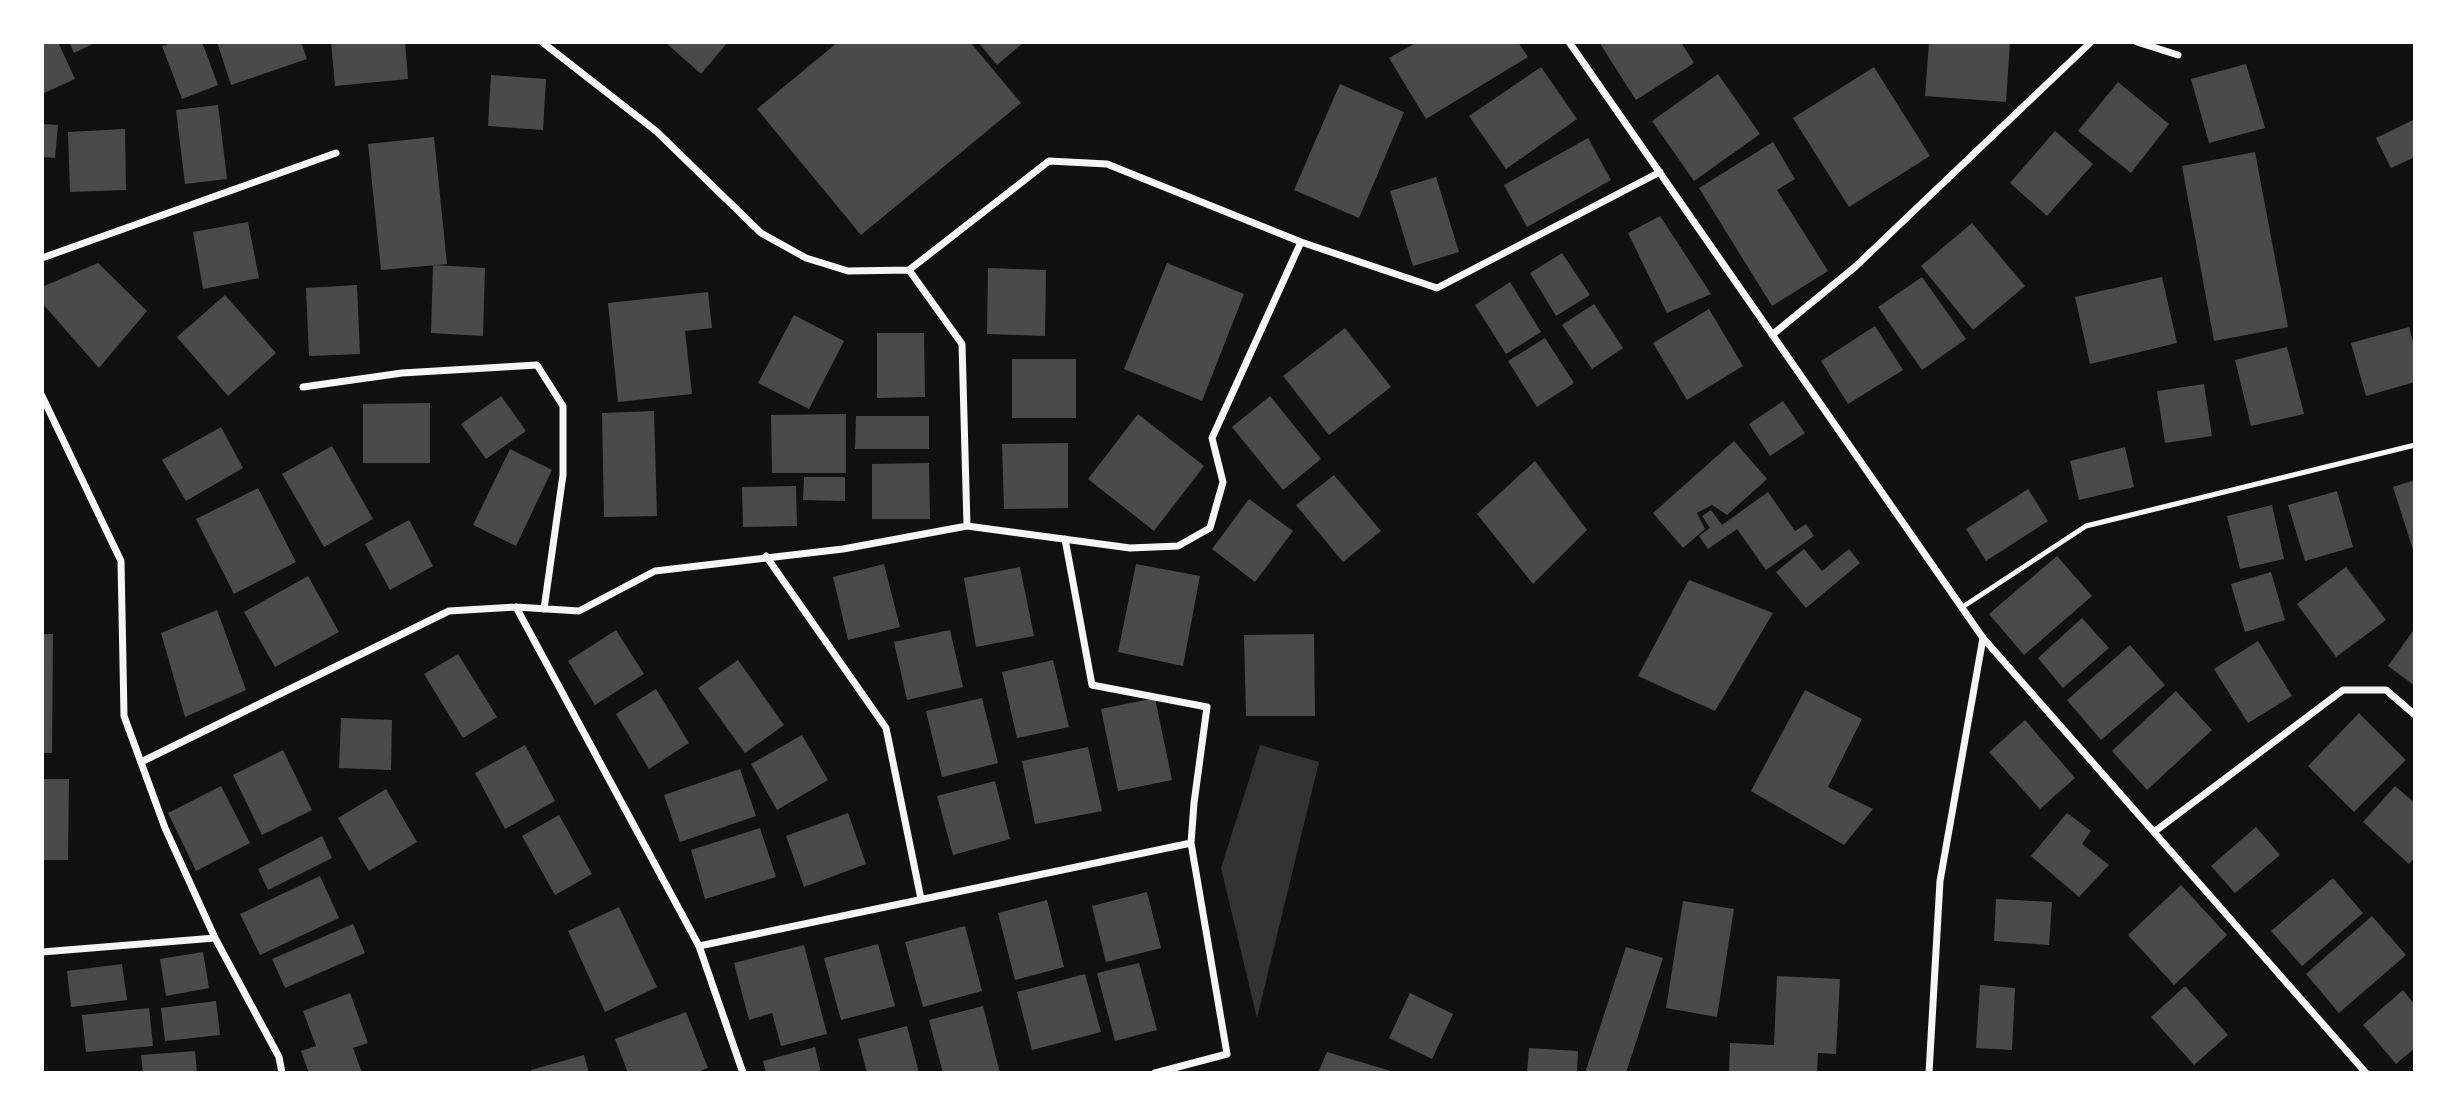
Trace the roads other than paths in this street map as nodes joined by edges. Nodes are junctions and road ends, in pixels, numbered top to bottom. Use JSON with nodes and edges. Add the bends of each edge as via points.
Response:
{"nodes":[{"id":1,"x":542,"y":42,"type":"edge"},
{"id":2,"x":1569,"y":42,"type":"edge"},
{"id":3,"x":2091,"y":42,"type":"edge"},
{"id":4,"x":2137,"y":42,"type":"edge"},
{"id":5,"x":2178,"y":55,"type":"dead end"},
{"id":6,"x":336,"y":153,"type":"dead end"},
{"id":7,"x":1660,"y":172,"type":"junction"},
{"id":8,"x":1301,"y":242,"type":"junction"},
{"id":9,"x":42,"y":258,"type":"edge"},
{"id":10,"x":909,"y":270,"type":"junction"},
{"id":11,"x":1772,"y":335,"type":"junction"},
{"id":12,"x":303,"y":387,"type":"dead end"},
{"id":13,"x":42,"y":396,"type":"edge"},
{"id":14,"x":2415,"y":445,"type":"edge"},
{"id":15,"x":967,"y":526,"type":"junction"},
{"id":16,"x":1065,"y":539,"type":"junction"},
{"id":17,"x":766,"y":556,"type":"junction"},
{"id":18,"x":516,"y":607,"type":"junction"},
{"id":19,"x":1961,"y":608,"type":"junction"},
{"id":20,"x":544,"y":609,"type":"junction"},
{"id":21,"x":1983,"y":638,"type":"junction"},
{"id":22,"x":2415,"y":715,"type":"edge"},
{"id":23,"x":141,"y":762,"type":"junction"},
{"id":24,"x":2154,"y":831,"type":"junction"},
{"id":25,"x":1191,"y":843,"type":"junction"},
{"id":26,"x":921,"y":899,"type":"junction"},
{"id":27,"x":215,"y":938,"type":"junction"},
{"id":28,"x":699,"y":946,"type":"junction"},
{"id":29,"x":42,"y":952,"type":"edge"},
{"id":30,"x":282,"y":1073,"type":"edge"},
{"id":31,"x":743,"y":1073,"type":"edge"},
{"id":32,"x":1155,"y":1073,"type":"edge"},
{"id":33,"x":1929,"y":1073,"type":"edge"},
{"id":34,"x":2366,"y":1073,"type":"edge"}],
"edges":[{"from":1,"to":10,"type":"street","via":[[656,131],[761,233],[806,258],[848,271]]},
{"from":2,"to":7,"type":"street"},
{"from":3,"to":11,"type":"street","via":[[1855,267]]},
{"from":4,"to":5,"type":"street"},
{"from":6,"to":9,"type":"street"},
{"from":7,"to":8,"type":"street","via":[[1437,288]]},
{"from":7,"to":11,"type":"street"},
{"from":8,"to":10,"type":"street","via":[[1107,164],[1049,161]]},
{"from":8,"to":16,"type":"street","via":[[1212,438],[1223,482],[1210,528],[1178,546],[1130,548]]},
{"from":10,"to":15,"type":"street","via":[[962,344]]},
{"from":11,"to":19,"type":"street"},
{"from":12,"to":20,"type":"street","via":[[402,373],[537,365],[563,406],[563,475]]},
{"from":13,"to":23,"type":"street","via":[[121,561],[124,716]]},
{"from":14,"to":19,"type":"lane","via":[[2086,526]]},
{"from":15,"to":16,"type":"street"},
{"from":15,"to":17,"type":"street","via":[[843,549]]},
{"from":16,"to":25,"type":"street","via":[[1092,685],[1208,707]]},
{"from":17,"to":20,"type":"street","via":[[655,571],[579,611]]},
{"from":17,"to":26,"type":"street","via":[[886,728]]},
{"from":18,"to":20,"type":"street"},
{"from":18,"to":23,"type":"street","via":[[449,611]]},
{"from":18,"to":28,"type":"street"},
{"from":19,"to":21,"type":"street"},
{"from":21,"to":24,"type":"street"},
{"from":21,"to":33,"type":"street","via":[[1940,881]]},
{"from":22,"to":24,"type":"street","via":[[2386,690],[2343,690]]},
{"from":23,"to":27,"type":"street"},
{"from":24,"to":34,"type":"street"},
{"from":25,"to":26,"type":"street"},
{"from":25,"to":32,"type":"street","via":[[1227,1055]]},
{"from":26,"to":28,"type":"street"},
{"from":27,"to":29,"type":"street"},
{"from":27,"to":30,"type":"street","via":[[279,1057]]},
{"from":28,"to":31,"type":"street"}]}
